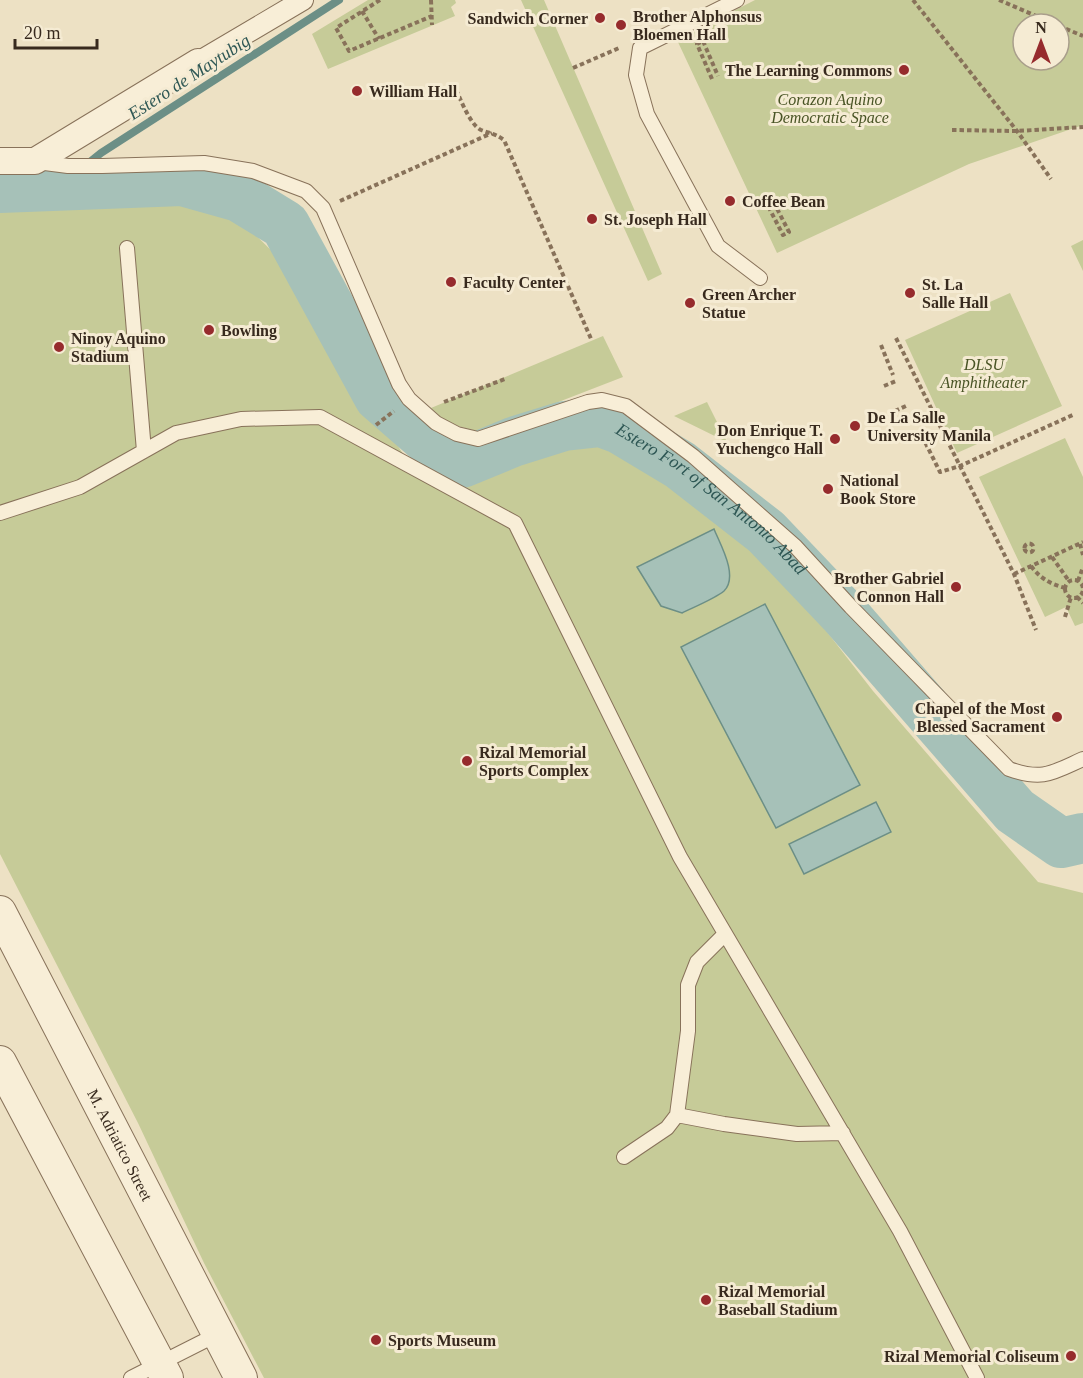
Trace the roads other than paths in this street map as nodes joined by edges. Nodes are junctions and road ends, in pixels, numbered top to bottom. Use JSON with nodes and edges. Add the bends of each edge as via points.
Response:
{"nodes":[{"id":1,"x":303,"y":0,"type":"edge"},
{"id":2,"x":737,"y":0,"type":"edge"},
{"id":3,"x":198,"y":62,"type":"joint"},
{"id":4,"x":0,"y":161,"type":"edge"},
{"id":5,"x":35,"y":161,"type":"junction"},
{"id":6,"x":127,"y":248,"type":"dead end"},
{"id":7,"x":760,"y":278,"type":"dead end"},
{"id":8,"x":144,"y":451,"type":"junction"},
{"id":9,"x":0,"y":513,"type":"edge"},
{"id":10,"x":1083,"y":759,"type":"edge"},
{"id":11,"x":0,"y":912,"type":"edge"},
{"id":12,"x":725,"y":934,"type":"junction"},
{"id":13,"x":0,"y":1062,"type":"edge"},
{"id":14,"x":677,"y":1115,"type":"junction"},
{"id":15,"x":843,"y":1133,"type":"junction"},
{"id":16,"x":624,"y":1157,"type":"dead end"},
{"id":17,"x":218,"y":1334,"type":"junction"},
{"id":18,"x":163,"y":1371,"type":"edge"},
{"id":19,"x":131,"y":1378,"type":"edge"},
{"id":20,"x":241,"y":1378,"type":"edge"},
{"id":21,"x":977,"y":1378,"type":"edge"}],
"edges":[{"from":1,"to":3,"type":"street"},
{"from":2,"to":7,"type":"lane","via":[[640,48],[636,75],[647,114],[718,246]]},
{"from":3,"to":5,"type":"street"},
{"from":4,"to":5,"type":"street"},
{"from":5,"to":10,"type":"lane","via":[[68,166],[204,163],[253,171],[306,191],[323,208],[399,384],[409,399],[436,423],[478,439],[588,402],[602,400],[626,406],[693,456],[795,546],[1009,769],[1029,776],[1051,774]]},
{"from":6,"to":8,"type":"lane"},
{"from":8,"to":9,"type":"lane","via":[[80,487]]},
{"from":8,"to":12,"type":"lane","via":[[176,433],[241,419],[320,417],[515,523],[680,857]]},
{"from":11,"to":17,"type":"street","name":"M. Adriatico Street"},
{"from":12,"to":14,"type":"lane","via":[[697,962],[688,985],[688,1031]]},
{"from":12,"to":15,"type":"lane"},
{"from":13,"to":18,"type":"street"},
{"from":14,"to":15,"type":"lane","via":[[797,1134]]},
{"from":14,"to":16,"type":"lane","via":[[667,1128]]},
{"from":15,"to":21,"type":"lane"},
{"from":17,"to":18,"type":"lane"},
{"from":17,"to":20,"type":"street","name":"M. Adriatico Street"},
{"from":18,"to":19,"type":"lane"}]}
